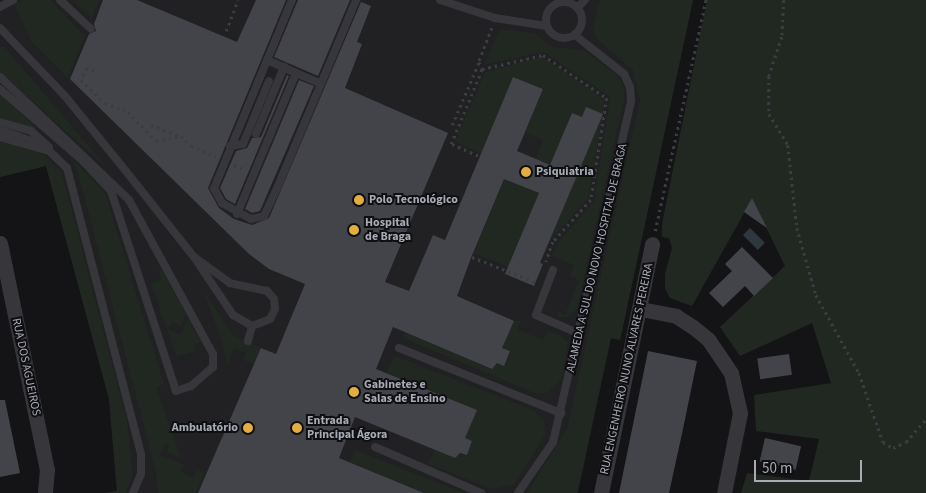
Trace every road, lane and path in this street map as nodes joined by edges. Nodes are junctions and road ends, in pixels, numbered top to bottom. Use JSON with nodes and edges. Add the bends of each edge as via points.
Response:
{"nodes":[{"id":1,"x":13,"y":0,"type":"edge"},
{"id":2,"x":60,"y":0,"type":"edge"},
{"id":3,"x":238,"y":0,"type":"edge"},
{"id":4,"x":292,"y":0,"type":"edge"},
{"id":5,"x":356,"y":0,"type":"edge"},
{"id":6,"x":440,"y":0,"type":"edge"},
{"id":7,"x":585,"y":0,"type":"edge"},
{"id":8,"x":706,"y":0,"type":"edge"},
{"id":9,"x":784,"y":0,"type":"edge"},
{"id":10,"x":0,"y":7,"type":"edge"},
{"id":11,"x":577,"y":8,"type":"junction"},
{"id":12,"x":495,"y":18,"type":"junction"},
{"id":13,"x":546,"y":26,"type":"junction"},
{"id":14,"x":0,"y":28,"type":"edge"},
{"id":15,"x":92,"y":29,"type":"dead end"},
{"id":16,"x":226,"y":31,"type":"dead end"},
{"id":17,"x":575,"y":35,"type":"junction"},
{"id":18,"x":267,"y":60,"type":"junction"},
{"id":19,"x":479,"y":62,"type":"junction"},
{"id":20,"x":284,"y":67,"type":"junction"},
{"id":21,"x":482,"y":69,"type":"junction"},
{"id":22,"x":94,"y":71,"type":"dead end"},
{"id":23,"x":296,"y":73,"type":"junction"},
{"id":24,"x":0,"y":77,"type":"edge"},
{"id":25,"x":269,"y":81,"type":"dead end"},
{"id":26,"x":320,"y":83,"type":"junction"},
{"id":27,"x":0,"y":89,"type":"edge"},
{"id":28,"x":0,"y":122,"type":"edge"},
{"id":29,"x":151,"y":125,"type":"dead end"},
{"id":30,"x":452,"y":125,"type":"dead end"},
{"id":31,"x":0,"y":130,"type":"edge"},
{"id":32,"x":256,"y":134,"type":"dead end"},
{"id":33,"x":181,"y":136,"type":"junction"},
{"id":34,"x":0,"y":137,"type":"edge"},
{"id":35,"x":230,"y":146,"type":"junction"},
{"id":36,"x":51,"y":151,"type":"junction"},
{"id":37,"x":478,"y":156,"type":"dead end"},
{"id":38,"x":225,"y":160,"type":"junction"},
{"id":39,"x":254,"y":174,"type":"junction"},
{"id":40,"x":237,"y":214,"type":"junction"},
{"id":41,"x":652,"y":244,"type":"joint"},
{"id":42,"x":0,"y":248,"type":"edge"},
{"id":43,"x":472,"y":257,"type":"dead end"},
{"id":44,"x":194,"y":258,"type":"junction"},
{"id":45,"x":544,"y":267,"type":"dead end"},
{"id":46,"x":552,"y":270,"type":"dead end"},
{"id":47,"x":541,"y":275,"type":"dead end"},
{"id":48,"x":641,"y":309,"type":"junction"},
{"id":49,"x":252,"y":326,"type":"junction"},
{"id":50,"x":580,"y":334,"type":"junction"},
{"id":51,"x":248,"y":341,"type":"dead end"},
{"id":52,"x":399,"y":348,"type":"dead end"},
{"id":53,"x":562,"y":413,"type":"junction"},
{"id":54,"x":926,"y":419,"type":"edge"},
{"id":55,"x":374,"y":447,"type":"dead end"},
{"id":56,"x":46,"y":492,"type":"edge"},
{"id":57,"x":133,"y":493,"type":"edge"},
{"id":58,"x":481,"y":493,"type":"edge"},
{"id":59,"x":518,"y":493,"type":"edge"},
{"id":60,"x":601,"y":493,"type":"edge"},
{"id":61,"x":724,"y":493,"type":"edge"}],
"edges":[{"from":1,"to":10,"type":"lane"},
{"from":2,"to":15,"type":"lane"},
{"from":3,"to":16,"type":"path"},
{"from":4,"to":18,"type":"lane"},
{"from":5,"to":26,"type":"lane"},
{"from":6,"to":12,"type":"lane"},
{"from":7,"to":11,"type":"lane"},
{"from":8,"to":41,"type":"path"},
{"from":9,"to":54,"type":"path","via":[[782,37],[769,76],[769,114],[788,145],[797,228],[816,295],[860,373],[883,442],[893,448],[906,442]]},
{"from":11,"to":13,"type":"lane","via":[[567,2],[556,4],[547,12]]},
{"from":11,"to":17,"type":"lane","via":[[582,22]]},
{"from":12,"to":13,"type":"lane"},
{"from":12,"to":19,"type":"path"},
{"from":13,"to":17,"type":"lane","via":[[557,38]]},
{"from":14,"to":44,"type":"lane","via":[[65,96]]},
{"from":17,"to":50,"type":"lane","name":"ALAMEDA A SUL DO NOVO HOSPITAL DE BRAGA","via":[[624,74],[631,100]]},
{"from":18,"to":20,"type":"lane"},
{"from":18,"to":35,"type":"lane"},
{"from":19,"to":21,"type":"path"},
{"from":19,"to":30,"type":"path"},
{"from":20,"to":23,"type":"lane"},
{"from":20,"to":32,"type":"lane"},
{"from":21,"to":37,"type":"path","via":[[450,144]]},
{"from":21,"to":45,"type":"path","via":[[543,55],[607,98],[591,200],[553,242]]},
{"from":22,"to":33,"type":"path","via":[[87,68],[81,80],[105,103],[128,112],[156,141]]},
{"from":23,"to":26,"type":"lane"},
{"from":23,"to":39,"type":"lane"},
{"from":24,"to":27,"type":"lane","via":[[129,200],[213,354],[214,367],[191,386],[176,391],[111,191],[83,161]]},
{"from":25,"to":35,"type":"lane","via":[[243,144]]},
{"from":26,"to":40,"type":"lane","via":[[264,216],[251,219]]},
{"from":28,"to":36,"type":"lane","via":[[31,131]]},
{"from":29,"to":33,"type":"path"},
{"from":31,"to":36,"type":"lane","via":[[34,140]]},
{"from":33,"to":38,"type":"path","via":[[191,146]]},
{"from":34,"to":36,"type":"lane"},
{"from":35,"to":38,"type":"lane"},
{"from":36,"to":57,"type":"lane","via":[[67,168],[123,375],[141,454],[141,474]]},
{"from":38,"to":39,"type":"path"},
{"from":38,"to":40,"type":"lane","via":[[214,188],[222,202]]},
{"from":39,"to":40,"type":"lane"},
{"from":41,"to":48,"type":"street","name":"RUA ENGENHEIRO NUNO ALVARES PEREIRA"},
{"from":42,"to":56,"type":"street","name":"RUA DOS AGUEIROS","via":[[47,469]]},
{"from":43,"to":47,"type":"path","via":[[538,283]]},
{"from":44,"to":49,"type":"lane","via":[[233,315]]},
{"from":44,"to":49,"type":"lane","via":[[230,283],[267,291],[274,299],[275,309],[270,318]]},
{"from":46,"to":50,"type":"lane","via":[[536,315]]},
{"from":48,"to":60,"type":"street","name":"RUA ENGENHEIRO NUNO ALVARES PEREIRA"},
{"from":48,"to":61,"type":"street","via":[[676,316],[693,327],[708,339],[731,373],[740,413]]},
{"from":49,"to":51,"type":"lane"},
{"from":50,"to":53,"type":"lane","name":"ALAMEDA A SUL DO NOVO HOSPITAL DE BRAGA"},
{"from":52,"to":53,"type":"lane"},
{"from":53,"to":59,"type":"lane","name":"ALAMEDA A SUL DO NOVO HOSPITAL DE BRAGA","via":[[553,442]]},
{"from":55,"to":58,"type":"lane"}]}
